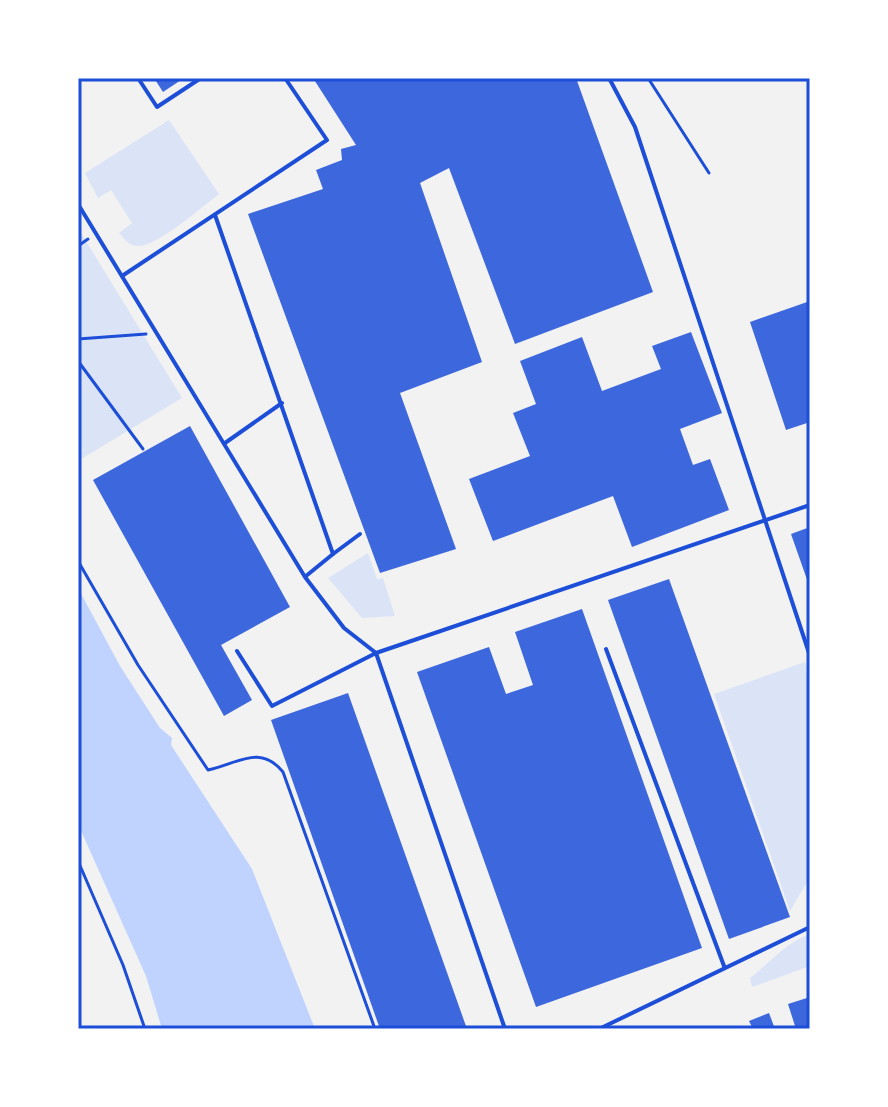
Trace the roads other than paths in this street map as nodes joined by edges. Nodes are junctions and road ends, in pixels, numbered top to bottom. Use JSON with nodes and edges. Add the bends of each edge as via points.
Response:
{"nodes":[{"id":1,"x":138,"y":78,"type":"edge"},
{"id":2,"x":201,"y":78,"type":"edge"},
{"id":3,"x":285,"y":78,"type":"edge"},
{"id":4,"x":609,"y":78,"type":"edge"},
{"id":5,"x":78,"y":204,"type":"edge"},
{"id":6,"x":215,"y":215,"type":"junction"},
{"id":7,"x":122,"y":276,"type":"junction"},
{"id":8,"x":282,"y":403,"type":"junction"},
{"id":9,"x":224,"y":443,"type":"junction"},
{"id":10,"x":810,"y":505,"type":"edge"},
{"id":11,"x":765,"y":522,"type":"junction"},
{"id":12,"x":360,"y":534,"type":"dead end"},
{"id":13,"x":333,"y":554,"type":"junction"},
{"id":14,"x":305,"y":577,"type":"junction"},
{"id":15,"x":606,"y":649,"type":"dead end"},
{"id":16,"x":237,"y":651,"type":"dead end"},
{"id":17,"x":376,"y":653,"type":"junction"},
{"id":18,"x":810,"y":656,"type":"edge"},
{"id":19,"x":810,"y":927,"type":"edge"},
{"id":20,"x":724,"y":966,"type":"junction"},
{"id":21,"x":505,"y":1029,"type":"edge"},
{"id":22,"x":599,"y":1029,"type":"edge"}],
"edges":[{"from":1,"to":2,"type":"lane","via":[[157,107]]},
{"from":3,"to":6,"type":"lane","via":[[327,140]]},
{"from":4,"to":11,"type":"lane","via":[[635,127]]},
{"from":5,"to":7,"type":"lane"},
{"from":6,"to":7,"type":"lane"},
{"from":6,"to":8,"type":"lane"},
{"from":7,"to":9,"type":"lane"},
{"from":8,"to":9,"type":"lane"},
{"from":8,"to":13,"type":"lane"},
{"from":9,"to":14,"type":"lane"},
{"from":10,"to":11,"type":"lane"},
{"from":11,"to":17,"type":"lane"},
{"from":11,"to":18,"type":"lane"},
{"from":12,"to":13,"type":"lane"},
{"from":13,"to":14,"type":"lane"},
{"from":14,"to":17,"type":"lane","via":[[344,628]]},
{"from":15,"to":20,"type":"lane"},
{"from":16,"to":17,"type":"lane","via":[[272,706]]},
{"from":17,"to":21,"type":"lane"},
{"from":19,"to":20,"type":"lane"},
{"from":20,"to":22,"type":"lane"}]}
